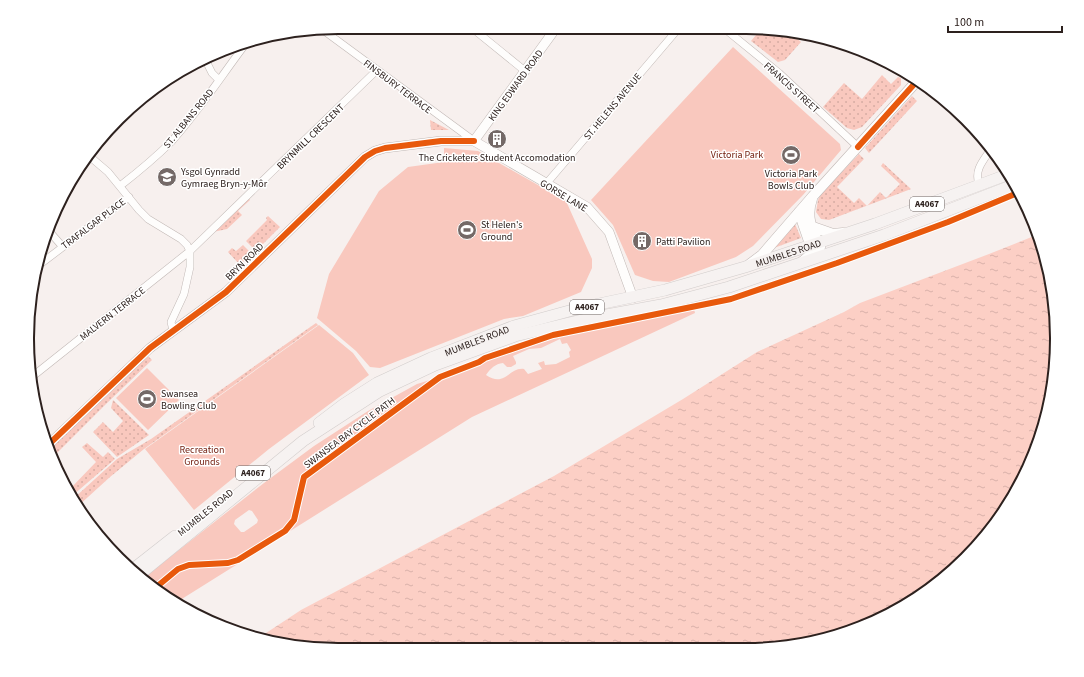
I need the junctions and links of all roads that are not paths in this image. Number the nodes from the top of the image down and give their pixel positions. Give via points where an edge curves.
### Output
1 (329, 34) edge
2 (479, 34) edge
3 (552, 34) edge
4 (674, 34) edge
5 (731, 34) edge
6 (242, 50) edge
7 (207, 64) edge
8 (377, 70) junction
9 (525, 71) junction
10 (219, 80) junction
11 (914, 84) edge
12 (474, 141) junction
13 (858, 147) junction
14 (988, 154) edge
15 (93, 158) edge
16 (1003, 176) edge
17 (546, 184) junction
18 (979, 184) junction
19 (120, 186) junction
20 (1009, 187) edge
21 (813, 196) junction
22 (129, 197) junction
23 (799, 212) junction
24 (813, 227) junction
25 (849, 233) junction
26 (52, 235) edge
27 (62, 246) junction
28 (815, 247) junction
29 (846, 247) junction
30 (190, 251) junction
31 (44, 261) edge
32 (800, 264) junction
33 (745, 267) junction
34 (633, 298) junction
35 (173, 331) junction
36 (433, 361) junction
37 (37, 373) edge
38 (379, 387) junction
39 (52, 441) edge
40 (137, 566) edge
41 (143, 572) edge

1 - 8 street, FINSBURY TERRACE
2 - 9 street
3 - 9 street, KING EDWARD ROAD
4 - 17 street, ST. HELENS AVENUE
5 - 13 street, FRANCIS STREET via 779,73
6 - 10 street, ST. ALBANS ROAD
7 - 10 street
8 - 12 street, FINSBURY TERRACE
8 - 30 street, BRYNMILL CRESCENT
9 - 12 street, KING EDWARD ROAD
10 - 19 street, ST. ALBANS ROAD via 171,141 148,164
11 - 13 main road
12 - 17 street, GORSE LANE
12 - 35 street, BRYN ROAD via 441,141 385,148 365,157 226,292
13 - 21 main road
14 - 18 street via 977,171
15 - 19 street
16 - 18 main road, A4067
17 - 34 street, GORSE LANE via 587,207 609,232
18 - 25 main road, MUMBLES ROAD / A4067
19 - 22 street
20 - 29 main road, A4067
21 - 23 main road
21 - 24 main road via 808,211
22 - 27 street, TRAFALGAR PLACE
22 - 30 street via 148,219 181,239
23 - 28 main road
23 - 33 main road via 762,255
24 - 25 main road via 833,234
24 - 28 main road
25 - 28 main road, MUMBLES ROAD / A4067
26 - 27 street
27 - 31 street, TRAFALGAR PLACE
28 - 29 main road
28 - 32 main road
28 - 33 main road, MUMBLES ROAD / A4067
29 - 32 main road, MUMBLES ROAD / A4067
30 - 35 street via 190,267 184,294 171,322
30 - 37 street, MALVERN TERRACE
32 - 36 main road, MUMBLES ROAD / A4067 via 661,305 514,336
33 - 34 main road, MUMBLES ROAD / A4067
34 - 36 main road, MUMBLES ROAD / A4067 via 580,308 514,326
35 - 39 street, BRYN ROAD via 150,348
36 - 38 main road, MUMBLES ROAD
38 - 40 main road, MUMBLES ROAD / A4067 via 344,404 300,436
38 - 41 main road, MUMBLES ROAD / A4067 via 303,441

